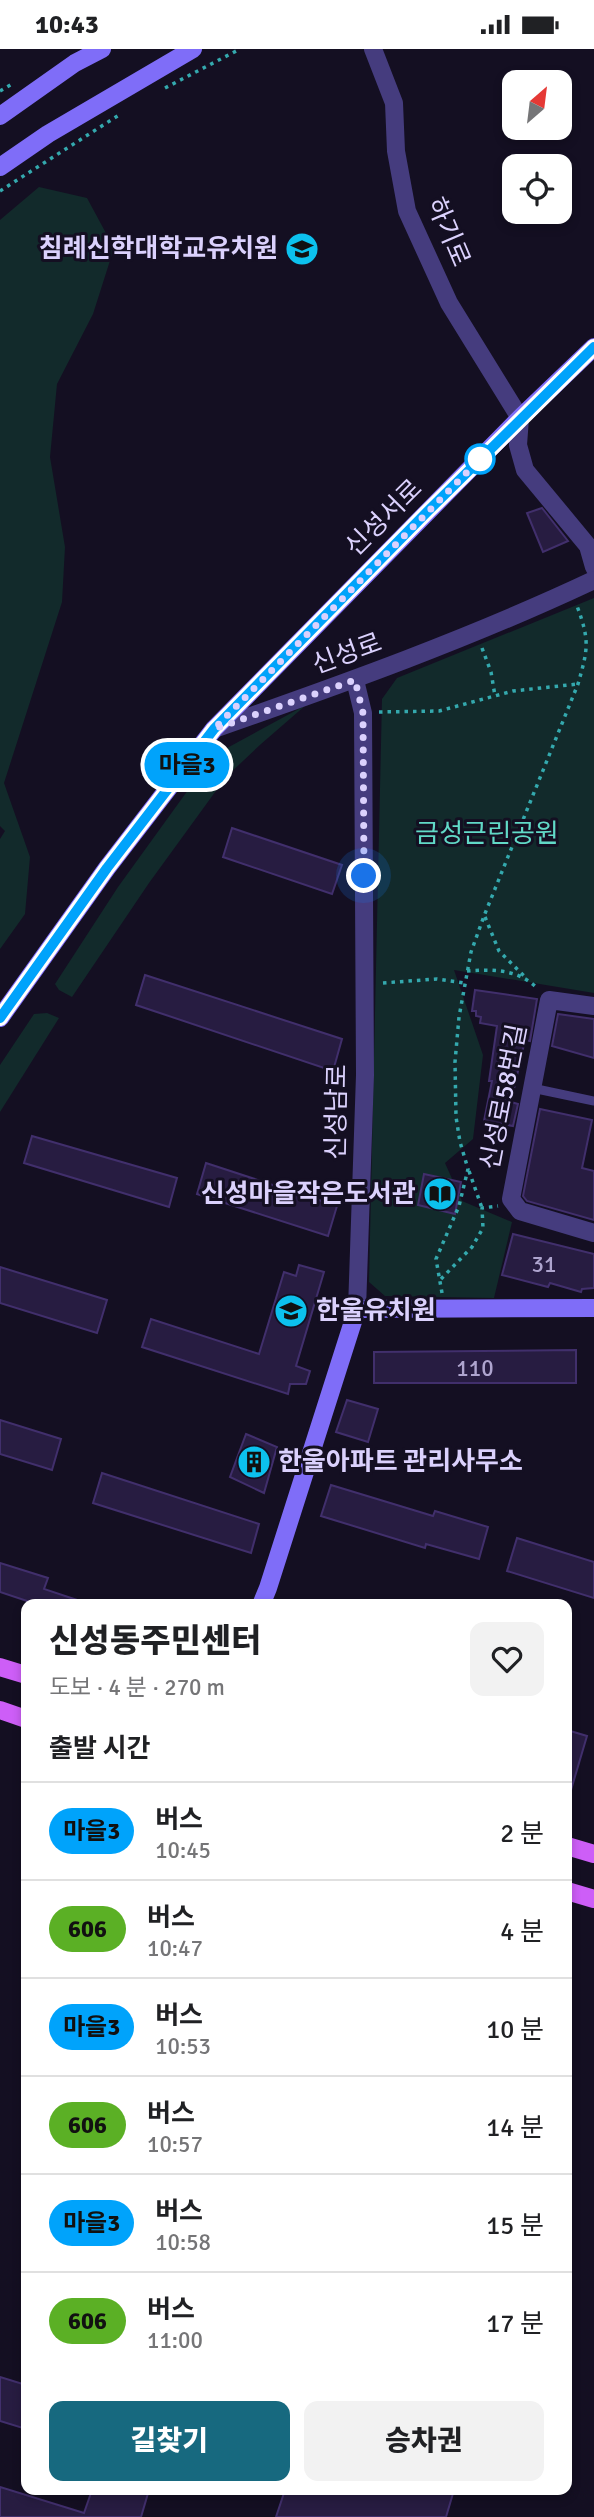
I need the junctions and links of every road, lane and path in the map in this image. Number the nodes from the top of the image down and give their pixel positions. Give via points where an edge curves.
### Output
1 (102, 49) edge
2 (193, 49) edge
3 (240, 49) edge
4 (373, 49) edge
5 (161, 90) dead end
6 (128, 109) dead end
7 (0, 116) edge
8 (0, 167) edge
9 (0, 191) edge
10 (594, 347) edge
11 (520, 418) junction
12 (591, 543) edge
13 (594, 567) edge
14 (594, 580) edge
15 (571, 591) junction
16 (476, 632) junction
17 (355, 680) junction
18 (578, 684) junction
19 (495, 696) junction
20 (363, 713) junction
21 (214, 729) junction
22 (484, 916) junction
23 (467, 971) junction
24 (531, 982) junction
25 (464, 983) junction
26 (364, 985) junction
27 (549, 1000) junction
28 (594, 1006) edge
29 (0, 1018) edge
30 (532, 1088) junction
31 (594, 1101) edge
32 (468, 1168) junction
33 (515, 1204) junction
34 (482, 1208) junction
35 (594, 1233) edge
36 (441, 1279) junction
37 (594, 1308) edge
38 (357, 1309) junction
39 (444, 1309) junction
40 (263, 1599) edge
41 (0, 1667) edge
42 (21, 1673) edge
43 (0, 1710) edge
44 (21, 1717) edge
45 (572, 1847) edge
46 (594, 1854) edge
47 (572, 1892) edge
48 (594, 1899) edge

1 - 7 street
2 - 8 street
3 - 5 path
4 - 11 street, 하기로 via 394,103 396,151 407,211 449,303
6 - 9 path
10 - 11 street, 신성서로
11 - 12 street via 517,445 525,470
11 - 21 street, 신성서로
12 - 13 street
14 - 15 street, 신성로
15 - 16 street, 신성로
15 - 18 path via 585,628 587,649
16 - 17 street, 신성로
16 - 19 path
17 - 20 street, 신성남로
17 - 21 street, 신성로
18 - 19 path
18 - 22 path
19 - 20 path via 439,711
20 - 26 street, 신성남로
21 - 29 street
22 - 23 path
22 - 24 path via 499,951
23 - 24 path via 502,971
23 - 25 path
24 - 27 path
25 - 26 path via 418,979
25 - 32 path via 455,1062 456,1117
26 - 38 street, 신성남로
27 - 28 street, 신성로58번길
27 - 30 street, 신성로58번길
30 - 31 lane
30 - 33 street, 신성로58번길 via 512,1199
32 - 34 path
32 - 36 path via 451,1228 436,1259
33 - 34 path
33 - 35 street, 신성로58번길 via 520,1211
34 - 36 path via 483,1228 472,1247
36 - 39 path
37 - 39 street
38 - 39 street
38 - 40 street
41 - 42 main road
43 - 44 main road
45 - 46 main road
47 - 48 main road

